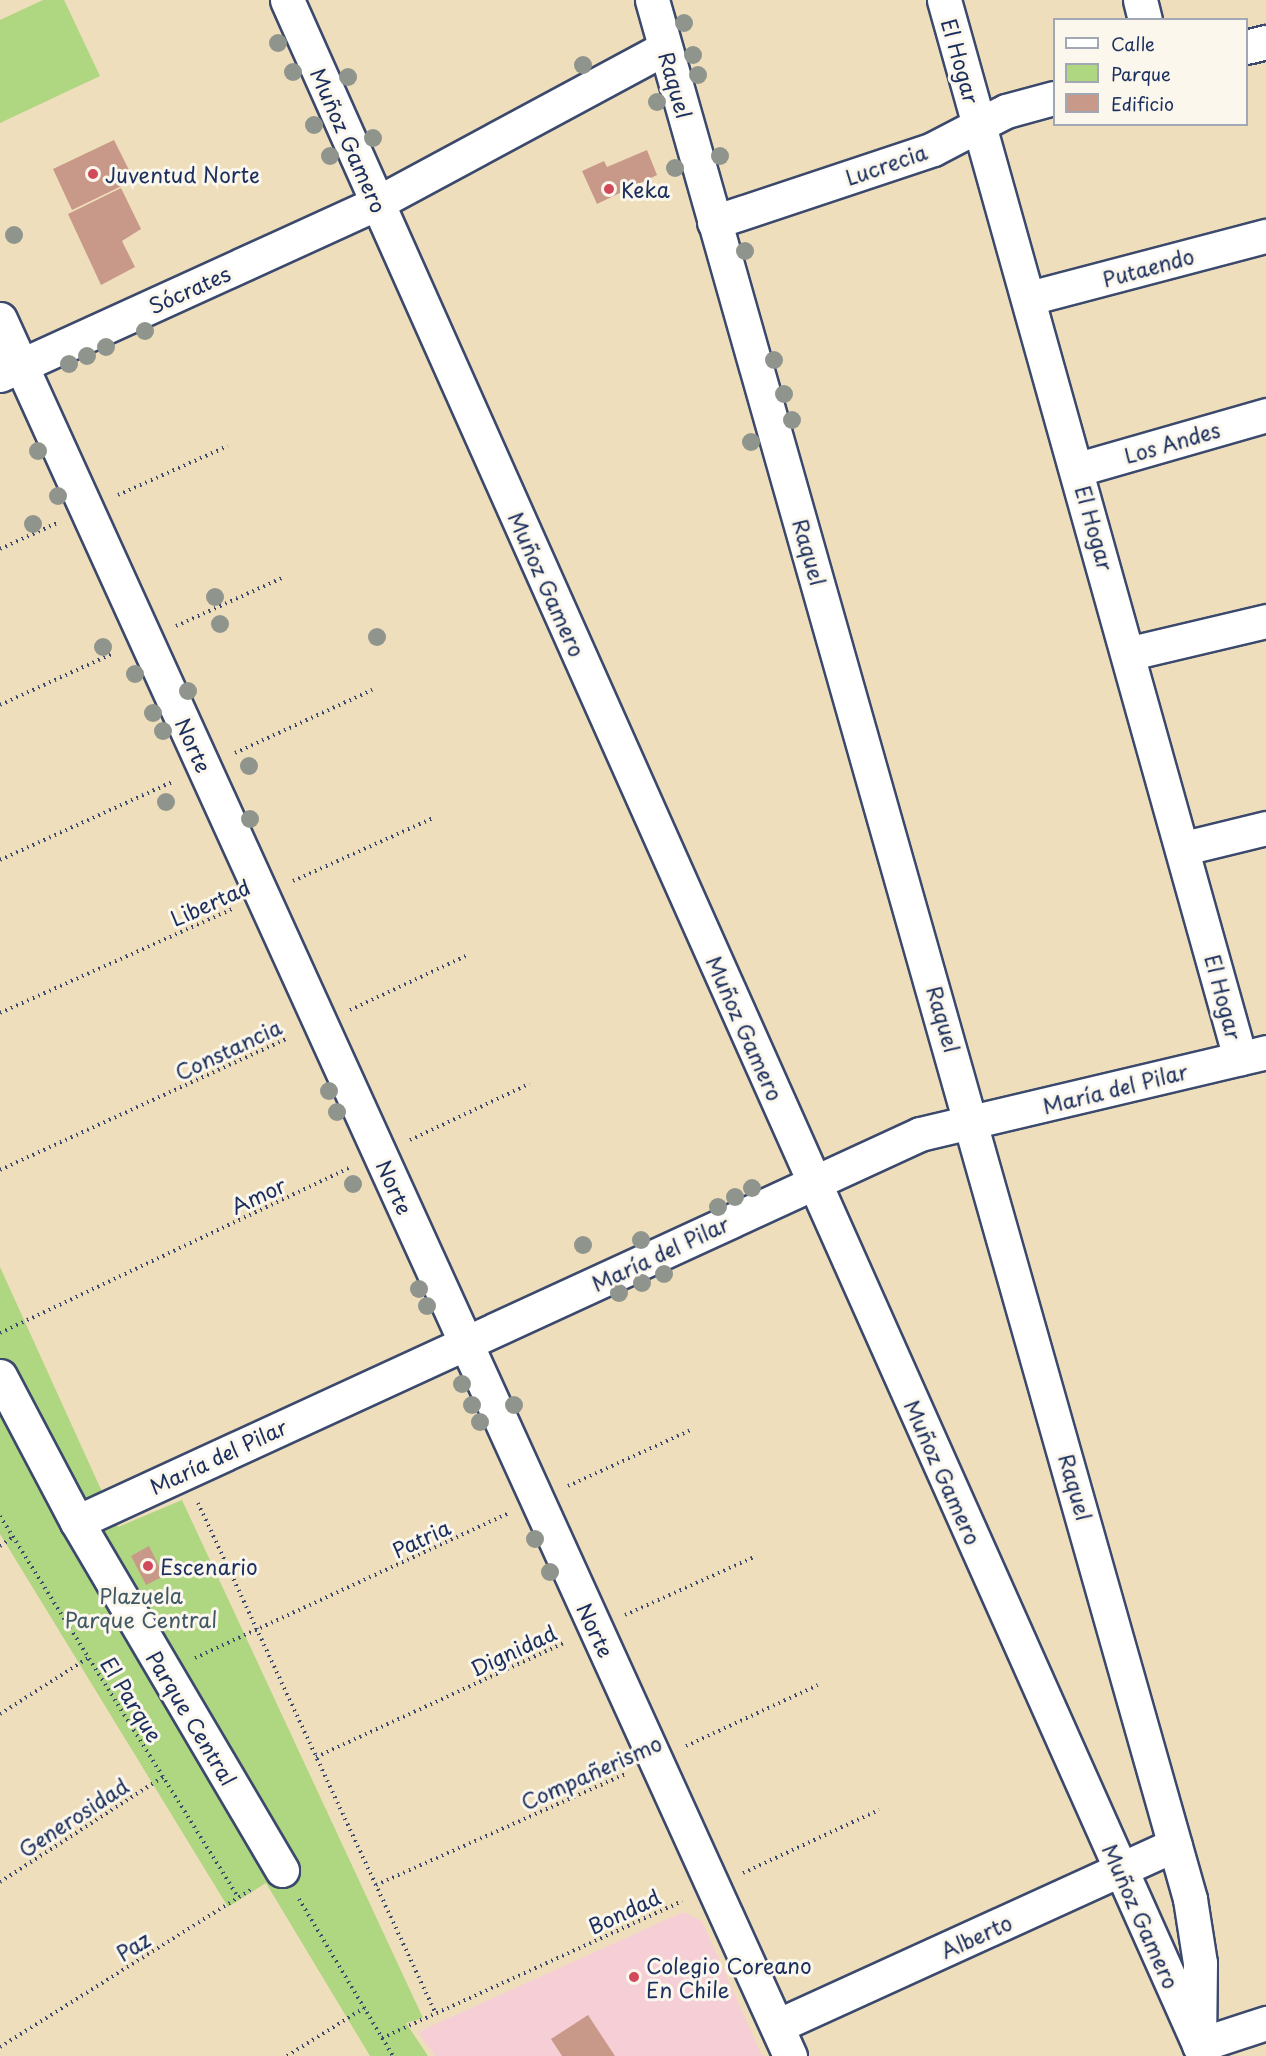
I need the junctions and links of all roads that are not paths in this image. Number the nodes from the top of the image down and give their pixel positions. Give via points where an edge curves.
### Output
1 (287, 0) edge
2 (652, 0) edge
3 (944, 0) edge
4 (1140, 0) edge
5 (1144, 18) edge
6 (1266, 42) edge
7 (1248, 46) edge
8 (665, 48) junction
9 (1053, 98) edge
10 (979, 124) junction
11 (377, 202) junction
12 (714, 222) junction
13 (1266, 236) edge
14 (1029, 298) junction
15 (0, 319) edge
16 (11, 370) edge
17 (1266, 415) edge
18 (1078, 469) junction
19 (1266, 621) edge
20 (1131, 653) junction
21 (1266, 828) edge
22 (1184, 848) junction
23 (1253, 1055) edge
24 (974, 1122) junction
25 (814, 1183) junction
26 (465, 1341) junction
27 (0, 1376) edge
28 (77, 1522) junction
29 (1175, 1845) junction
30 (282, 1870) road end
31 (1121, 1870) junction
32 (1266, 2023) edge
33 (777, 2026) junction
34 (1201, 2050) edge
35 (790, 2056) edge

1 - 11 street, Muñoz Gamero
2 - 8 street, Raquel
3 - 10 street, El Hogar
4 - 5 street
6 - 7 street
8 - 11 street
8 - 12 street, Raquel
9 - 10 street, Lucrecia
10 - 12 street, Lucrecia via 933,149
10 - 14 street, El Hogar
11 - 16 street, Sócrates
11 - 25 street, Muñoz Gamero
12 - 24 street, Raquel
13 - 14 street, Putaendo
14 - 18 street, El Hogar
15 - 16 street, Norte
16 - 26 street, Norte via 262,895
17 - 18 street, Los Andes
18 - 20 street, El Hogar
19 - 20 street
20 - 22 street, El Hogar
21 - 22 street
22 - 23 street, El Hogar
23 - 24 street, María del Pilar
24 - 25 street, María del Pilar via 920,1134
24 - 29 street, Raquel
25 - 26 street, María del Pilar
25 - 31 street, Muñoz Gamero
26 - 28 street, María del Pilar
26 - 33 street, Norte
27 - 28 street, Parque Central
28 - 30 street, Parque Central
29 - 31 street, Alberto
29 - 34 street, Raquel via 1200,1963
31 - 33 street, Alberto
31 - 34 street, Muñoz Gamero
32 - 34 street
33 - 35 street, Norte

